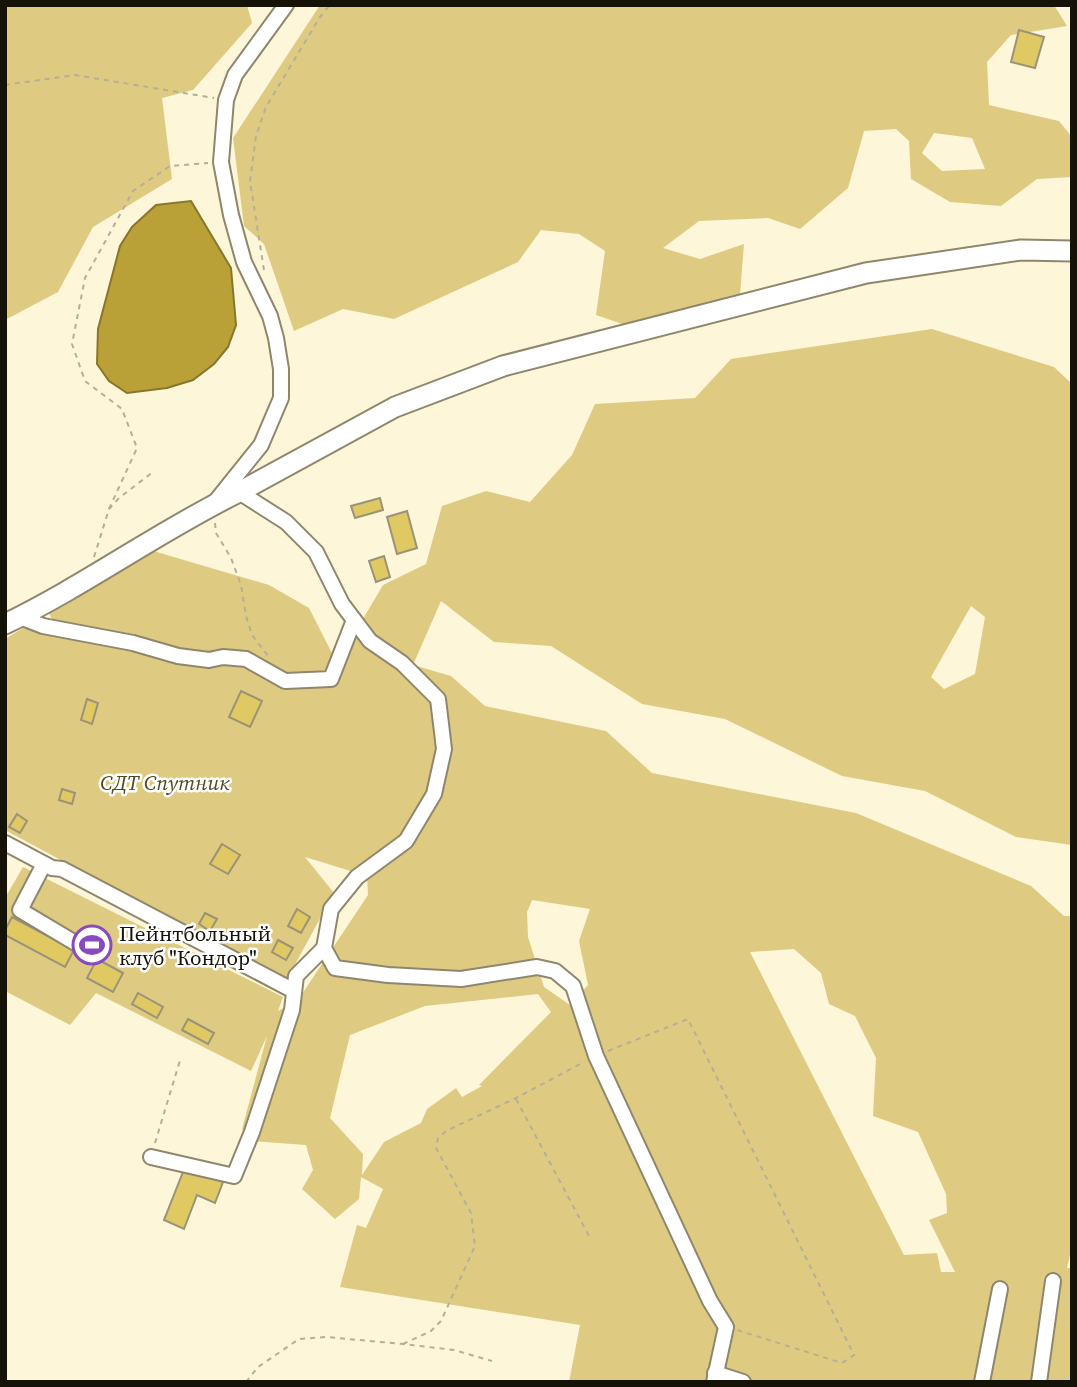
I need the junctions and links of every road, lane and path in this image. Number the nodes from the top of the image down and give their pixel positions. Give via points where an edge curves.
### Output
1 (286, 5) edge
2 (330, 5) edge
3 (5, 85) edge
4 (226, 100) junction
5 (222, 162) junction
6 (1072, 251) edge
7 (265, 277) dead end
8 (153, 472) dead end
9 (239, 492) junction
10 (213, 505) junction
11 (109, 509) junction
12 (88, 578) junction
13 (13, 620) edge
14 (354, 620) junction
15 (271, 660) dead end
16 (5, 843) edge
17 (44, 863) junction
18 (77, 944) dead end
19 (324, 948) junction
20 (295, 991) junction
21 (596, 1056) junction
22 (181, 1057) dead end
23 (516, 1098) junction
24 (151, 1157) joint
25 (589, 1236) dead end
26 (1053, 1281) dead end
27 (1000, 1289) dead end
28 (726, 1327) junction
29 (403, 1344) junction
30 (492, 1361) dead end
31 (714, 1378) edge
32 (246, 1382) edge
33 (743, 1382) edge
34 (982, 1382) edge
35 (1039, 1382) edge

1 - 4 street via 235,75
2 - 7 path via 266,107 256,136 250,181
3 - 4 path via 75,75
4 - 5 street
5 - 10 street via 244,262 276,338 281,398 261,445
5 - 11 path via 170,166 134,191 85,278 72,344 85,381 122,409 137,447
6 - 9 main road via 1021,250 866,273 503,366 395,407
8 - 11 path
9 - 10 main road
9 - 14 street via 286,522 316,552
10 - 12 main road
10 - 15 path via 216,533 241,585 253,635
11 - 12 path
12 - 13 main road
13 - 14 street via 178,656 246,659 285,681 331,679
14 - 19 street via 370,641 402,663 438,699 444,748 427,806 406,841 357,877 331,909
16 - 17 street
17 - 18 street via 20,910
17 - 20 street
19 - 20 street via 296,976
19 - 21 street via 335,968 388,975 461,979 537,967 555,971 573,986
20 - 24 street via 234,1176
21 - 23 path
21 - 28 street
21 - 28 path via 688,1019 854,1355 842,1363
22 - 24 path
23 - 25 path
23 - 29 path via 438,1138 436,1148 471,1213 475,1246 441,1321
26 - 35 street
27 - 34 street
28 - 31 street
29 - 30 path via 454,1350
29 - 32 path via 299,1339 258,1367
31 - 33 street

